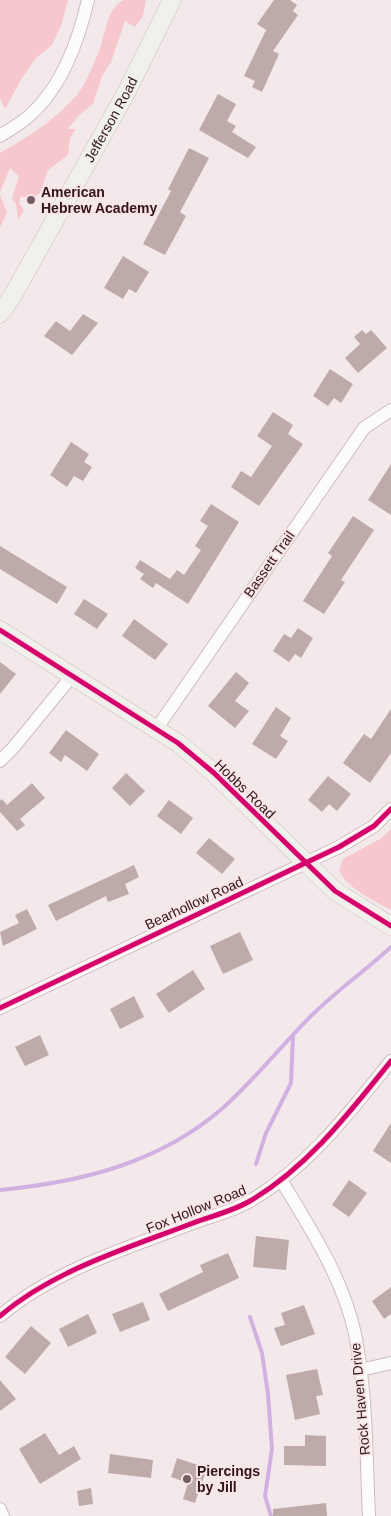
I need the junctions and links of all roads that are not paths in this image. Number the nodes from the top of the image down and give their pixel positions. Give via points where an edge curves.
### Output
1 (88, 0) edge
2 (172, 0) edge
3 (0, 136) edge
4 (0, 314) edge
5 (391, 410) edge
6 (0, 630) edge
7 (72, 676) junction
8 (157, 728) junction
9 (0, 760) edge
10 (391, 808) edge
11 (304, 864) junction
12 (391, 926) edge
13 (0, 1008) edge
14 (391, 1061) edge
15 (281, 1180) junction
16 (0, 1316) edge
17 (391, 1363) edge
18 (360, 1370) junction
19 (0, 1509) edge
20 (3, 1516) edge
21 (370, 1516) edge

1 - 3 street via 71,57 53,87 30,116
2 - 4 street, Jefferson Road via 126,92
5 - 8 street, Bassett Trail via 364,428
6 - 7 street, Hobbs Road
7 - 8 street, Hobbs Road
7 - 9 street
8 - 11 street, Hobbs Road via 214,773
10 - 11 street, Bearhollow Road via 374,826
11 - 12 street, Hobbs Road via 351,903
11 - 13 street, Bearhollow Road
14 - 15 street, Fox Hollow Road via 314,1152
15 - 16 street, Fox Hollow Road via 248,1202 98,1260 56,1280 21,1298
15 - 18 street, Rock Haven Drive via 339,1286 354,1333
17 - 18 street
18 - 21 street, Rock Haven Drive
19 - 20 street

